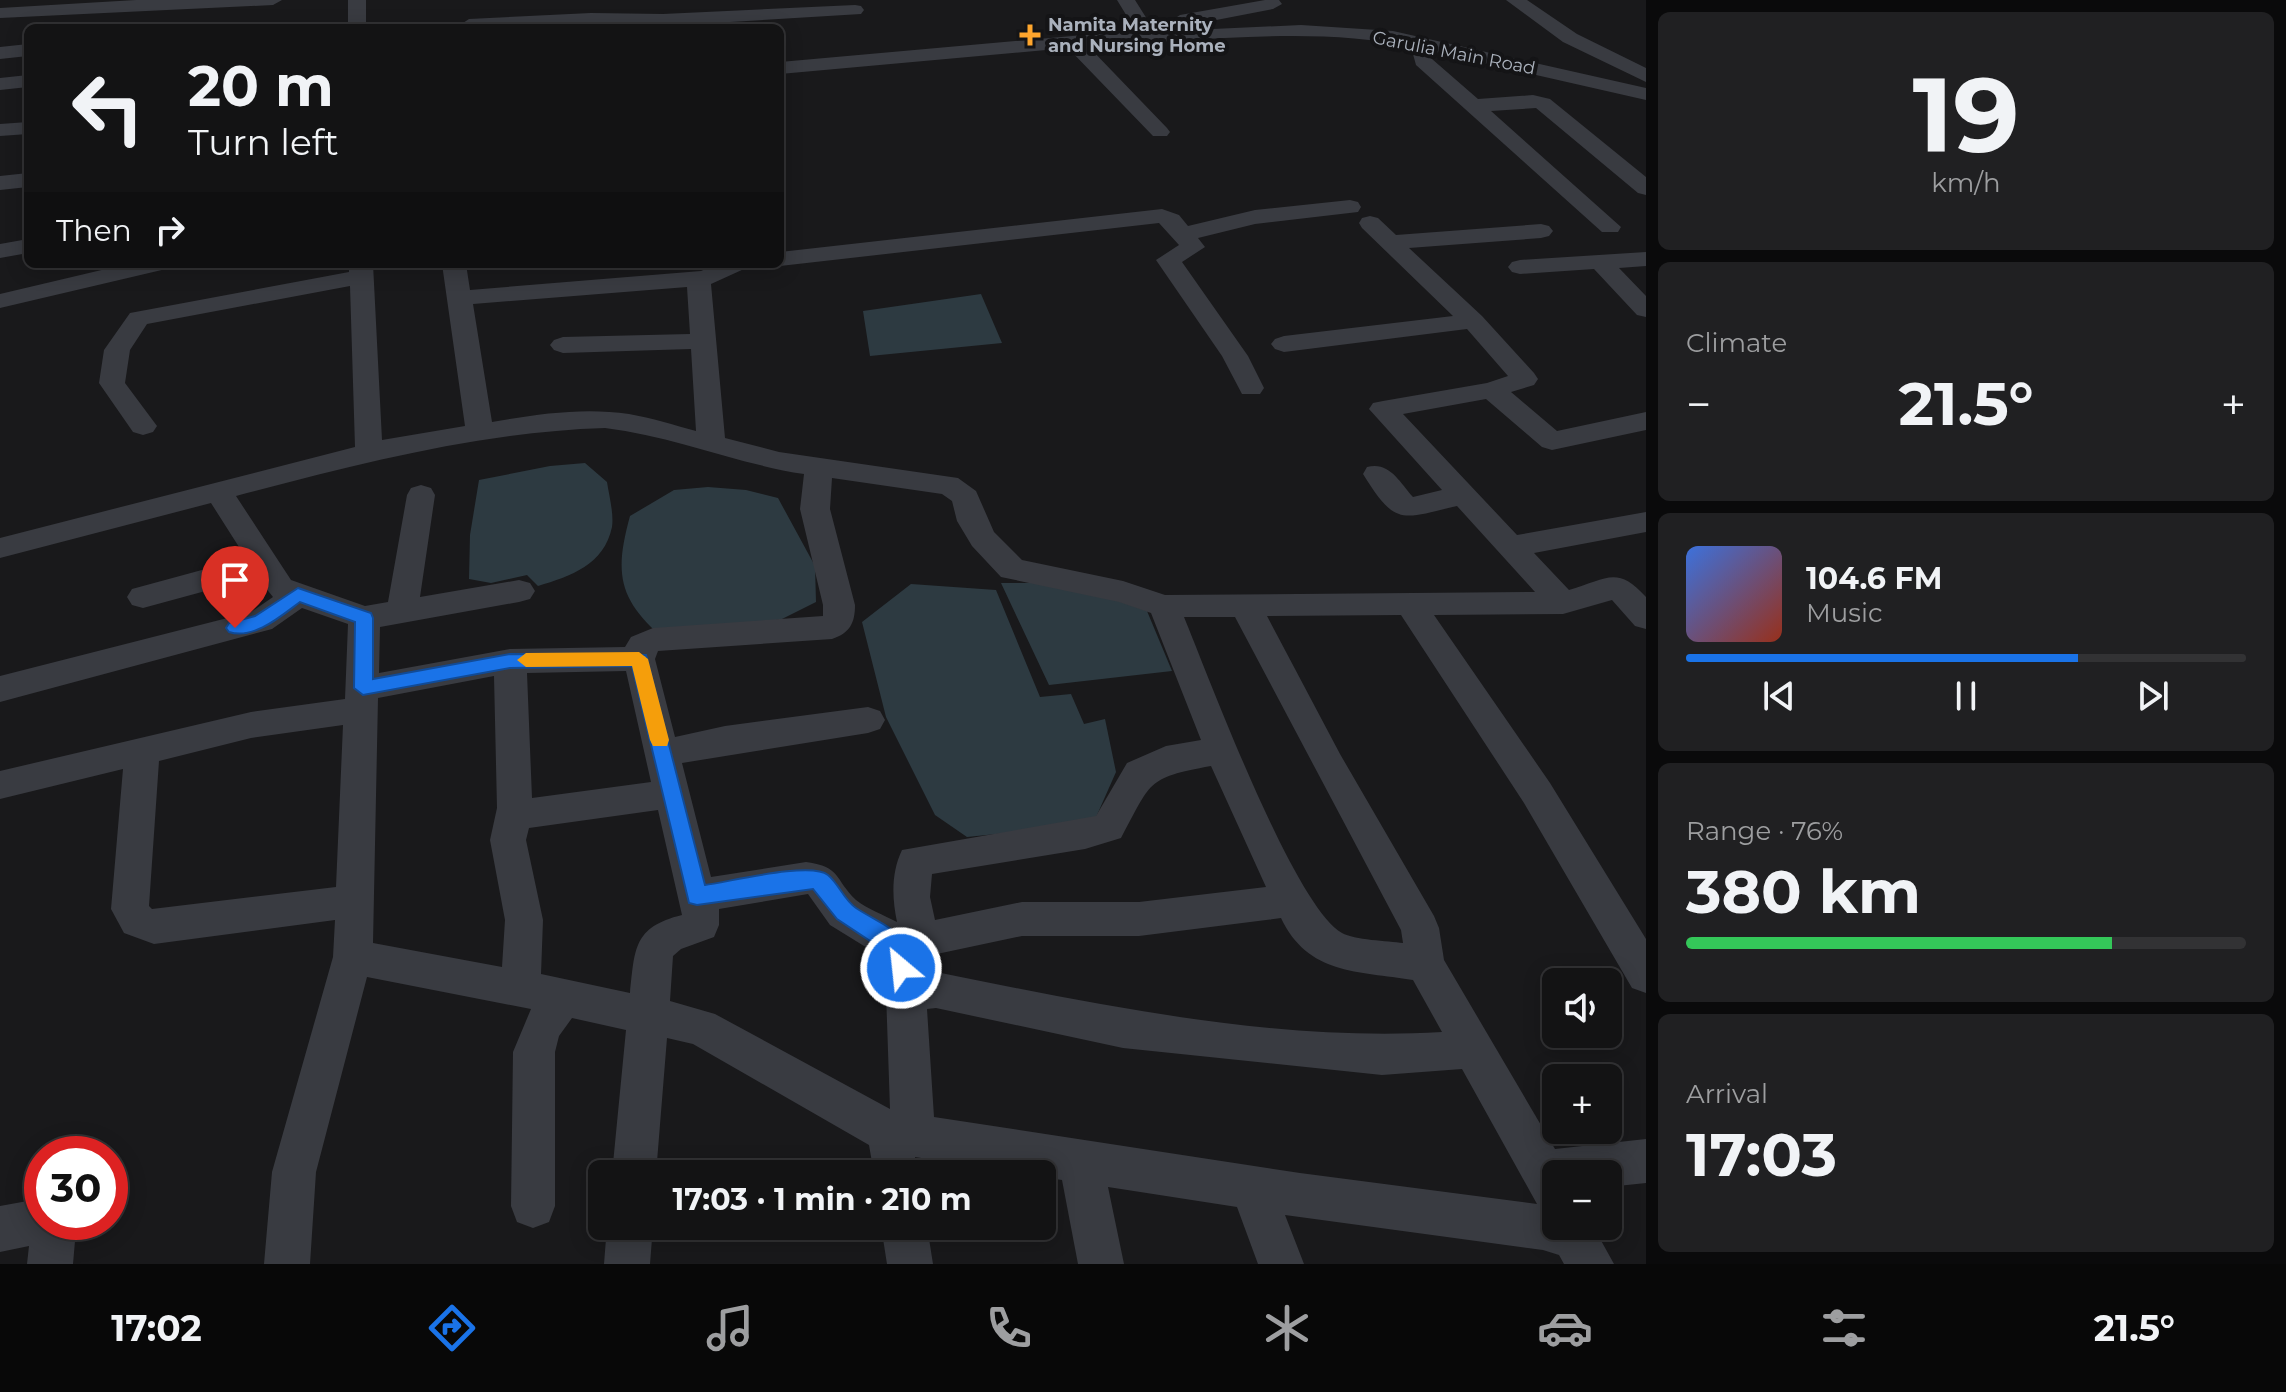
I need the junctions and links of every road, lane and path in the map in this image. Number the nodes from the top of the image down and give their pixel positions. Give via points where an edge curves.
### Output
1 (273, 0) edge
2 (357, 0) edge
3 (466, 0) edge
4 (1126, 0) edge
5 (1515, 0) edge
6 (1271, 2) edge
7 (147, 4) edge
8 (8, 8) edge
9 (857, 17) edge
10 (137, 24) edge
11 (357, 24) edge
12 (469, 24) edge
13 (500, 24) edge
14 (1143, 27) junction
15 (1301, 31) junction
16 (0, 38) edge
17 (1065, 43) junction
18 (1420, 43) junction
19 (24, 50) edge
20 (0, 53) edge
21 (865, 62) junction
22 (784, 68) edge
23 (1646, 76) edge
24 (24, 81) edge
25 (0, 84) edge
26 (1646, 94) edge
27 (1473, 106) junction
28 (24, 128) edge
29 (0, 130) edge
30 (1160, 132) dead end
31 (24, 180) edge
32 (0, 183) edge
33 (1646, 188) edge
34 (1350, 207) dead end
35 (1370, 223) dead end
36 (1610, 227) dead end
37 (1541, 231) dead end
38 (1184, 234) junction
39 (1390, 242) junction
40 (24, 247) edge
41 (0, 251) edge
42 (784, 259) edge
43 (1646, 259) edge
44 (1598, 260) junction
45 (1520, 267) dead end
46 (127, 268) edge
47 (455, 268) edge
48 (728, 268) edge
49 (361, 270) edge
50 (104, 271) edge
51 (704, 278) junction
52 (459, 298) junction
53 (0, 301) edge
54 (1646, 310) edge
55 (1473, 321) junction
56 (703, 341) junction
57 (1284, 344) dead end
58 (563, 345) dead end
59 (1251, 388) dead end
60 (1492, 390) junction
61 (1646, 421) edge
62 (143, 426) dead end
63 (480, 433) junction
64 (711, 442) junction
65 (369, 452) junction
66 (819, 467) junction
67 (1377, 474) dead end
68 (218, 491) junction
69 (421, 495) dead end
70 (1464, 495) junction
71 (1646, 522) edge
72 (1513, 546) junction
73 (0, 548) edge
74 (264, 564) junction
75 (519, 591) dead end
76 (298, 595) junction
77 (143, 597) dead end
78 (1408, 602) junction
79 (1563, 603) junction
80 (1245, 605) junction
81 (1164, 606) junction
82 (383, 615) junction
83 (1646, 618) edge
84 (639, 659) junction
85 (510, 661) junction
86 (0, 689) edge
87 (363, 699) junction
88 (868, 720) dead end
89 (1222, 750) junction
90 (142, 751) junction
91 (663, 753) junction
92 (0, 785) edge
93 (674, 793) junction
94 (514, 815) junction
95 (697, 896) junction
96 (1291, 900) junction
97 (356, 901) junction
98 (908, 943) junction
99 (353, 957) junction
100 (1425, 964) junction
101 (1646, 975) edge
102 (520, 988) junction
103 (906, 992) junction
104 (563, 997) junction
105 (646, 1015) junction
106 (1474, 1049) junction
107 (899, 1147) edge
108 (635, 1160) edge
109 (1080, 1161) junction
110 (1646, 1161) edge
111 (1622, 1166) edge
112 (1542, 1169) edge
113 (1252, 1188) junction
114 (533, 1206) dead end
115 (0, 1229) edge
116 (629, 1240) edge
117 (906, 1240) edge
118 (1578, 1243) edge
119 (50, 1264) edge
120 (287, 1264) edge
121 (627, 1264) edge
122 (910, 1264) edge
123 (1101, 1264) edge
124 (1281, 1264) edge

1 - 7 street
2 - 11 street
3 - 12 street
4 - 14 street
5 - 23 street via 1570,38
6 - 14 street
6 - 15 street
7 - 8 street
7 - 10 street
8 - 16 street
9 - 13 street via 591,18
9 - 21 street
14 - 17 street
15 - 17 street, Garulia Main Road
15 - 18 street, Garulia Main Road
17 - 21 street, Garulia Main Road
17 - 30 street
18 - 26 street, Garulia Main Road
18 - 27 street via 1423,61
19 - 20 street
21 - 22 street, Garulia Main Road
24 - 25 street
27 - 33 street via 1543,103
27 - 36 street
28 - 29 street
31 - 32 street
34 - 38 street via 1255,217
35 - 39 street
37 - 39 street
38 - 42 street via 1171,220 1153,216
38 - 59 street via 1193,247 1168,260
39 - 55 street
40 - 41 street
43 - 44 street
44 - 45 street
44 - 54 street
46 - 50 street
47 - 52 street
48 - 51 street
49 - 62 street via 139,318 117,350 112,383
49 - 65 street
50 - 53 street
51 - 52 street
51 - 56 street via 699,281
52 - 63 street
55 - 57 street
55 - 60 street via 1525,379
56 - 58 street
56 - 64 street
60 - 61 street via 1552,441
60 - 70 street via 1383,409
63 - 64 street via 541,422 605,420
63 - 65 street
64 - 66 street
65 - 68 street
66 - 81 street via 948,485 966,498 983,539 1012,569
66 - 84 street via 815,509 839,605 839,619 832,627 653,640 642,645
67 - 70 street via 1406,508
68 - 73 street
68 - 74 street
69 - 82 street
70 - 72 street
71 - 72 street
72 - 79 street
74 - 76 street via 280,588
74 - 77 street
75 - 82 street
76 - 82 street
76 - 86 street via 261,621
78 - 79 street
78 - 80 street
78 - 101 street via 1537,793
79 - 83 street via 1619,587
80 - 81 street
80 - 100 street via 1420,928
81 - 89 street
82 - 87 street
84 - 85 street
84 - 91 street
85 - 87 street
85 - 94 street
87 - 90 street
87 - 97 street
88 - 91 street
89 - 96 street
89 - 98 street via 1166,760 1139,773 1108,827 915,861
90 - 92 street
90 - 97 street via 130,909 138,921 154,927
91 - 93 street
93 - 94 street
93 - 95 street
94 - 102 street via 508,840 524,920
95 - 98 street via 819,880 844,913
95 - 105 street via 700,925 674,932 654,950
96 - 98 street via 1139,919 1022,919
96 - 100 street via 1301,919 1333,950
97 - 99 street
98 - 103 street
99 - 102 street
99 - 120 street via 294,1172
100 - 106 street
102 - 104 street
103 - 106 street via 936,990 1123,1029 1303,1049 1382,1055
103 - 107 street
104 - 105 street
104 - 114 street via 541,1028 534,1052
105 - 107 street via 701,1027
105 - 108 street
106 - 112 street
107 - 109 street
109 - 113 street
109 - 123 street
110 - 111 street
113 - 118 street via 1543,1227
113 - 124 street
115 - 119 street via 33,1223 45,1227 52,1241
116 - 121 street
117 - 122 street

